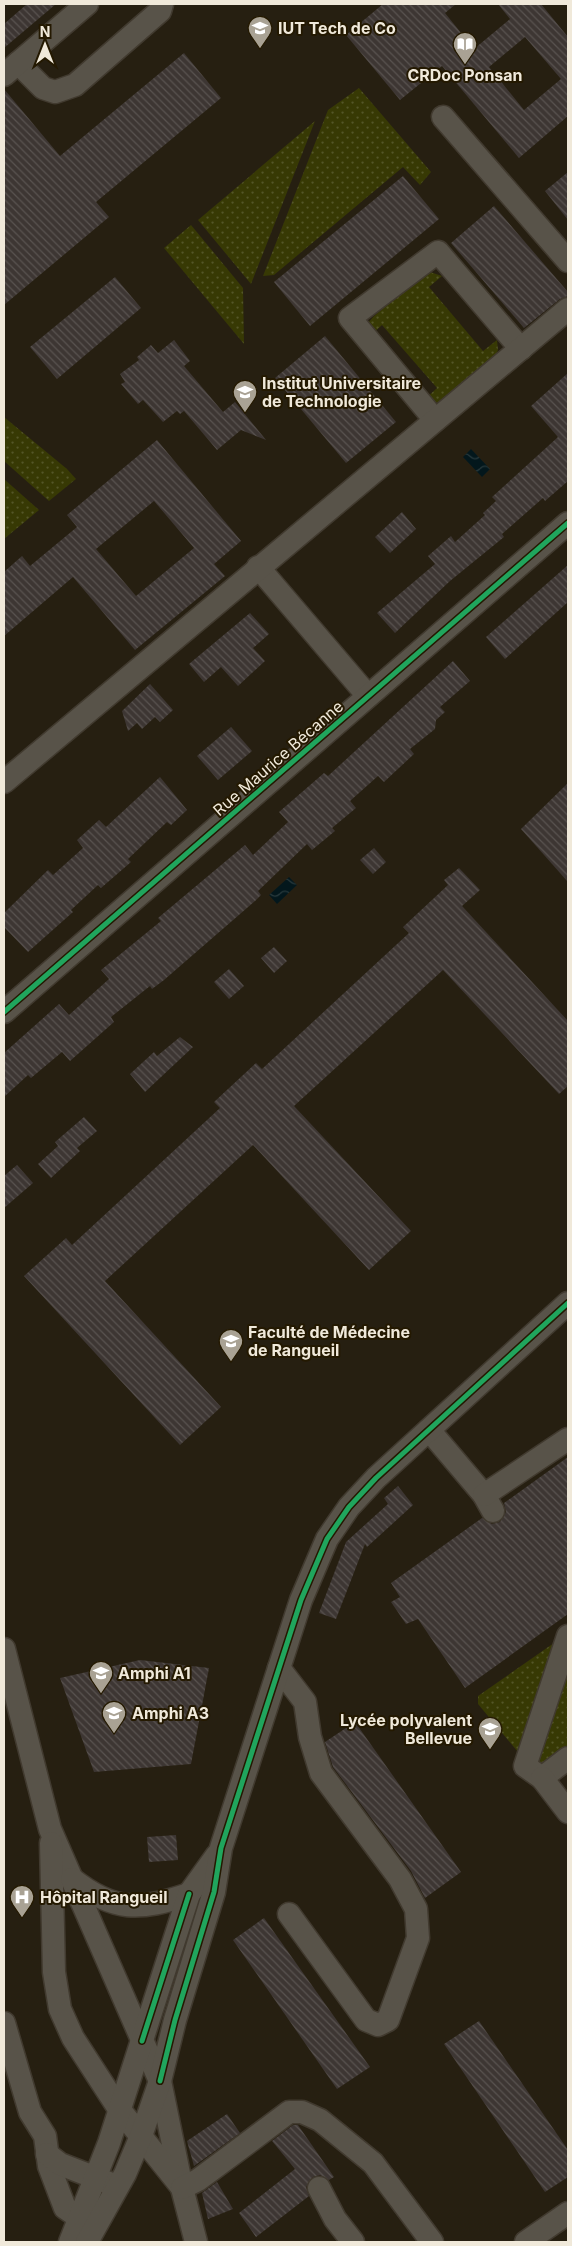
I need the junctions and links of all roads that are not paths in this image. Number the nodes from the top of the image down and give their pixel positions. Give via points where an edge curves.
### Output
1 (87, 4) edge
2 (162, 4) edge
3 (11, 69) edge
4 (443, 117) dead end
5 (568, 261) edge
6 (568, 309) edge
7 (521, 348) junction
8 (435, 420) junction
9 (568, 522) edge
10 (258, 568) junction
11 (368, 696) junction
12 (4, 782) edge
13 (4, 1012) edge
14 (568, 1303) edge
15 (429, 1430) junction
16 (568, 1439) edge
17 (568, 1636) edge
18 (4, 1648) edge
19 (279, 1668) junction
20 (568, 1758) edge
21 (542, 1778) junction
22 (568, 1812) edge
23 (50, 1829) junction
24 (221, 1848) junction
25 (72, 1879) junction
26 (189, 1894) junction
27 (289, 1914) dead end
28 (4, 2023) edge
29 (142, 2041) junction
30 (160, 2081) junction
31 (119, 2109) junction
32 (141, 2136) junction
33 (47, 2154) junction
34 (96, 2177) junction
35 (117, 2187) junction
36 (182, 2188) junction
37 (319, 2188) dead end
38 (568, 2213) edge
39 (88, 2229) edge
40 (70, 2242) edge
41 (196, 2242) edge
42 (353, 2242) edge
43 (432, 2242) edge
44 (526, 2242) edge

1 - 3 street
2 - 3 street via 160,12 75,85 55,92
4 - 5 street
6 - 7 street
7 - 8 street
7 - 8 street via 438,252 350,318
8 - 10 street
9 - 11 street, Rue Maurice Bécanne
10 - 11 street
10 - 12 street
11 - 13 street, Rue Maurice Bécanne
14 - 15 street
15 - 16 street via 489,1503
15 - 19 street via 376,1478 326,1538
17 - 21 street via 525,1766
18 - 23 street
19 - 24 street
19 - 27 street via 305,1702 310,1737 321,1773 400,1879 416,1909 418,1938 388,2020 378,2025 366,2020
20 - 21 street
21 - 22 street
23 - 25 street
23 - 31 street via 54,1972 60,2009 73,2038
24 - 26 street
24 - 30 street via 214,1892
25 - 26 street via 89,1892 134,1907 160,1904
25 - 29 street
26 - 29 street
28 - 33 street via 30,2112 45,2136
29 - 30 street
29 - 31 street
30 - 32 street
30 - 36 street
31 - 32 street
31 - 34 street
32 - 35 street
32 - 36 street
33 - 34 street via 60,2164
33 - 39 street via 66,2208
34 - 35 street
34 - 39 street
35 - 39 street
36 - 41 street
36 - 43 street via 198,2180 290,2112 302,2112 320,2120 373,2163
37 - 42 street via 335,2219
38 - 44 street
39 - 40 street

